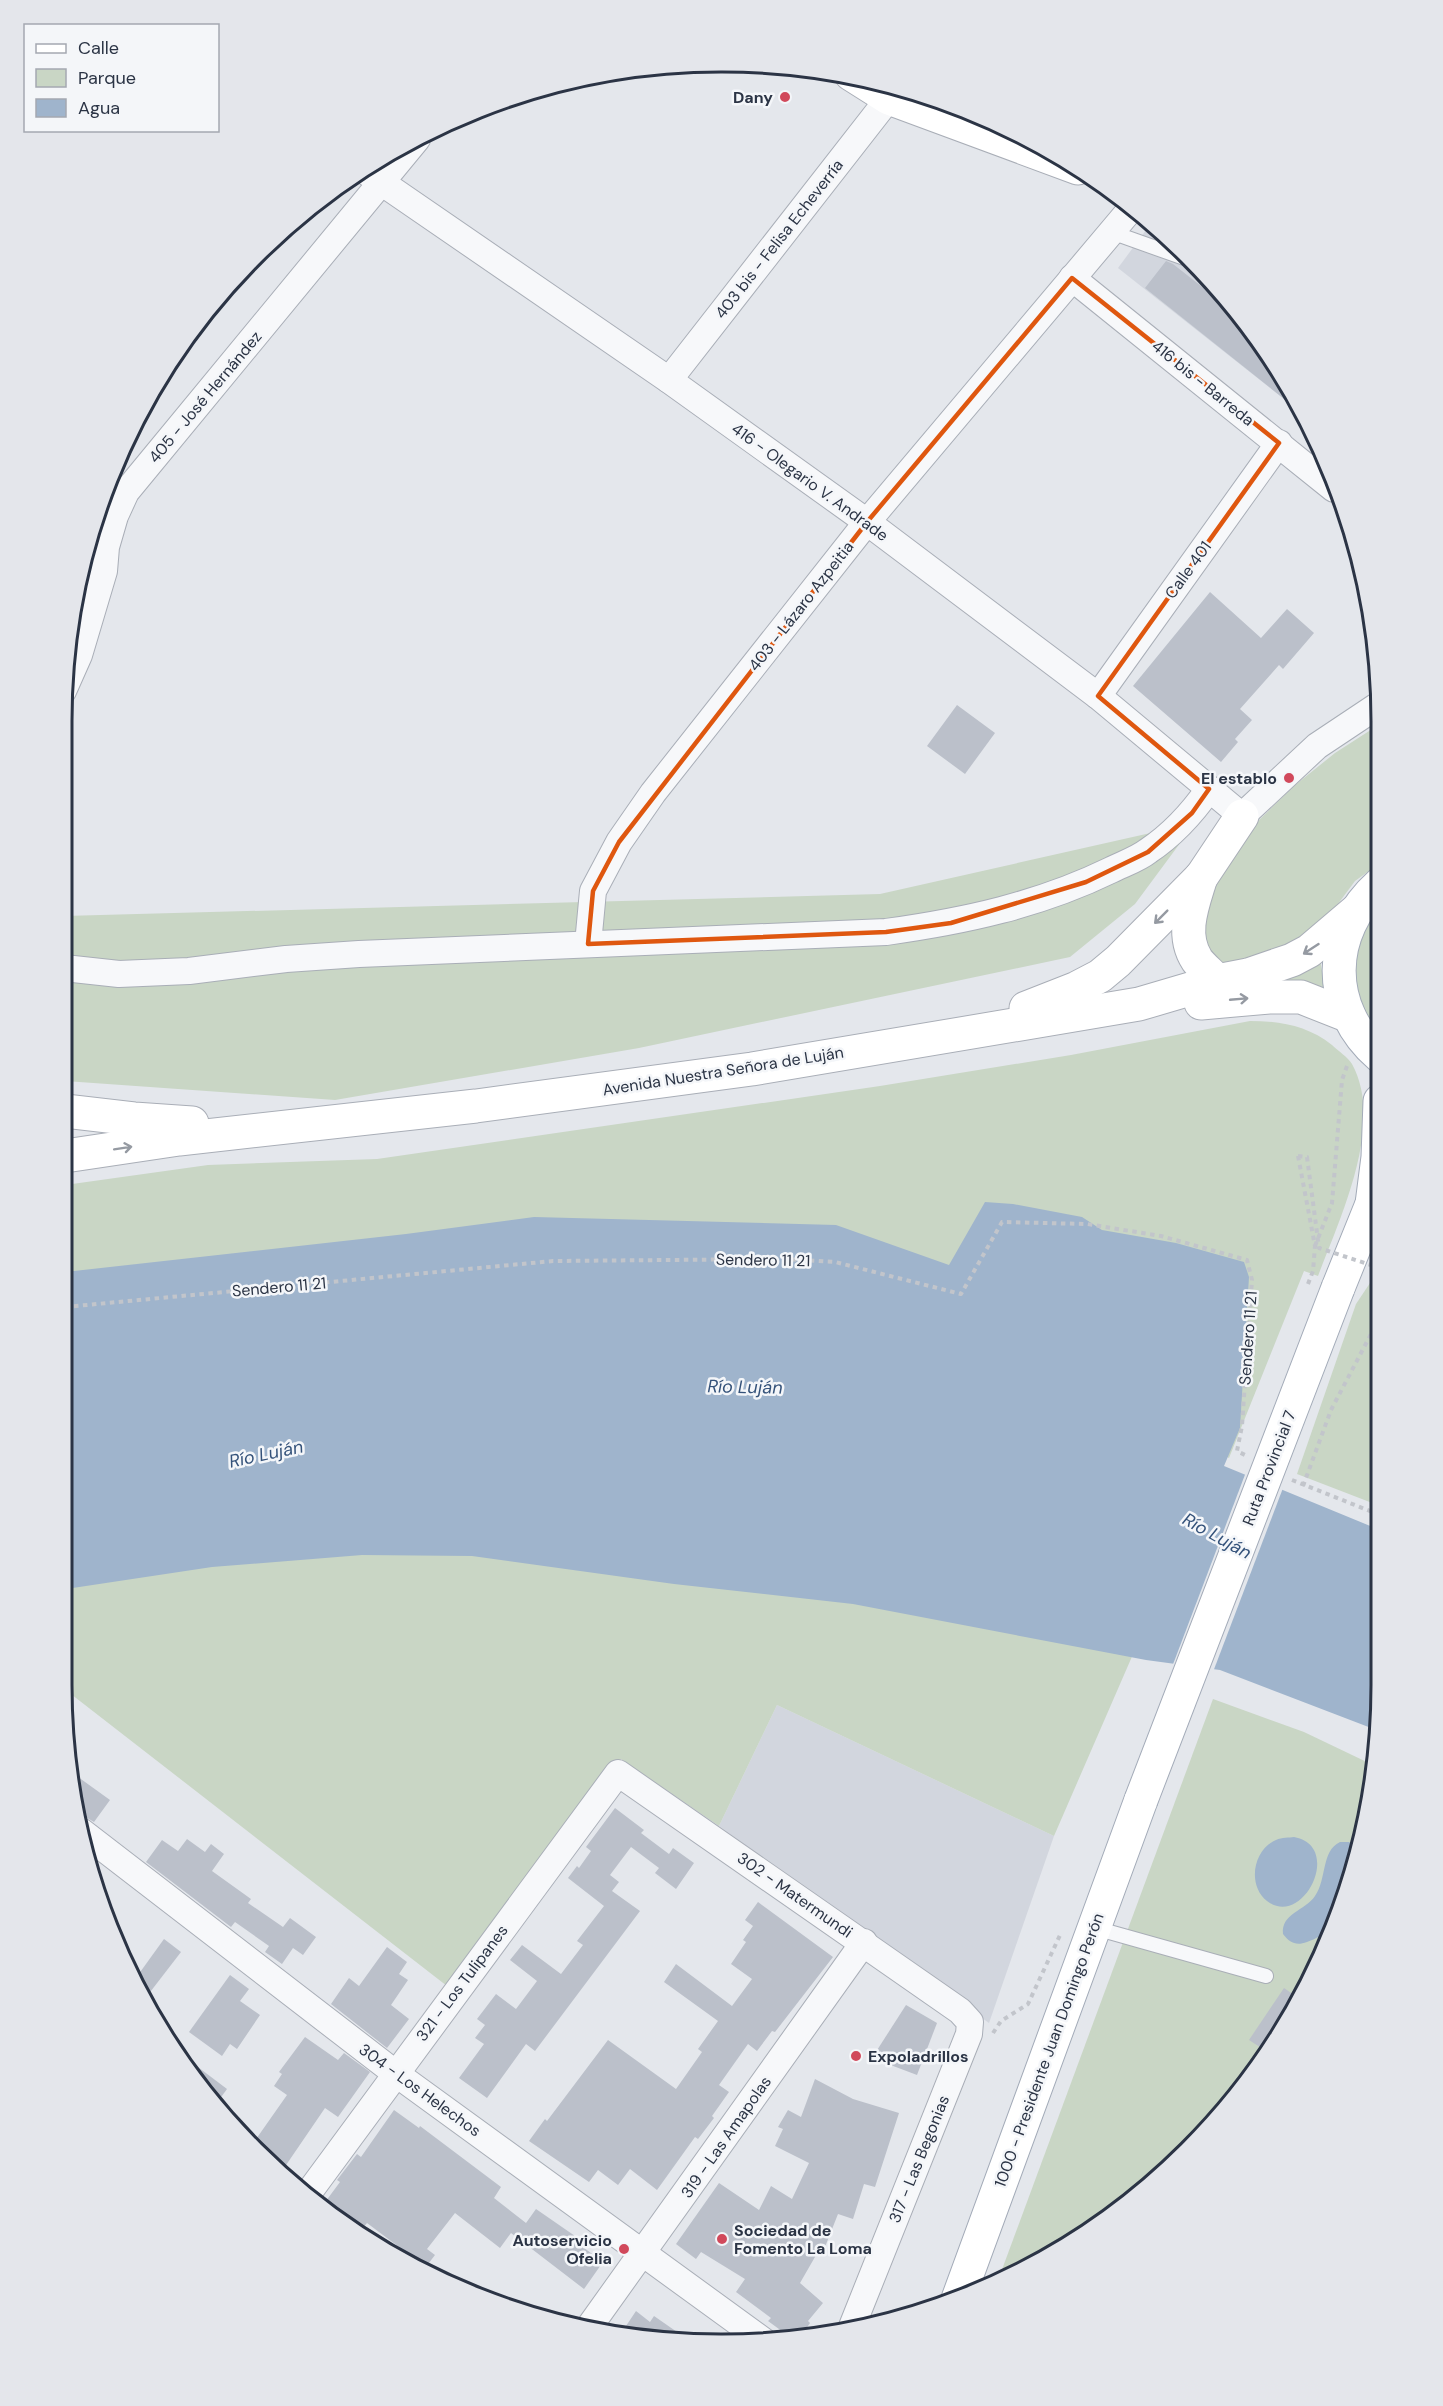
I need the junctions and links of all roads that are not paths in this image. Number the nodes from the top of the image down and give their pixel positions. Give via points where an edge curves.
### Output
1 (877, 91) edge
2 (889, 98) junction
3 (1024, 147) edge
4 (372, 176) edge
5 (1127, 214) edge
6 (1111, 232) junction
7 (1173, 254) edge
8 (1072, 278) junction
9 (669, 380) junction
10 (1279, 443) junction
11 (1325, 482) edge
12 (867, 522) junction
13 (75, 665) edge
14 (1098, 696) junction
15 (1371, 710) edge
16 (1209, 789) junction
17 (1242, 816) junction
18 (1202, 876) junction
19 (1371, 892) edge
20 (1356, 911) junction
21 (588, 944) junction
22 (72, 969) edge
23 (1217, 981) junction
24 (1139, 1004) junction
25 (930, 1038) junction
26 (1364, 1038) edge
27 (1371, 1061) edge
28 (72, 1112) edge
29 (305, 1124) junction
30 (72, 1155) edge
31 (1371, 1213) edge
32 (618, 1773) joint
33 (1141, 1800) joint
34 (91, 1838) edge
35 (1078, 1928) junction
36 (864, 1942) junction
37 (1266, 1976) dead end
38 (970, 2022) joint
39 (395, 2073) junction
40 (312, 2188) edge
41 (643, 2253) junction
42 (962, 2288) edge
43 (854, 2320) edge
44 (593, 2322) edge
45 (753, 2333) edge

1 - 2 main road
2 - 3 main road
2 - 9 street, 403 bis - Felisa Echeverría
4 - 9 street, 416 - Olegario V. Andrade
4 - 13 street, 405 - José Hernández via 126,492 109,536 104,571
5 - 6 street, 403 - Lázaro Azpeitia
6 - 7 lane
6 - 8 street, 403 - Lázaro Azpeitia
8 - 10 street, 416 bis - Barreda
8 - 12 street, 403 - Lázaro Azpeitia
9 - 12 street, 416 - Olegario V. Andrade
10 - 11 street, 416 bis - Barreda
10 - 14 street, Calle 401
12 - 14 street, 416 - Olegario V. Andrade
12 - 21 street, 403 - Lázaro Azpeitia via 653,793 619,842 593,891
14 - 16 street, 416 - Olegario V. Andrade
15 - 17 street via 1317,746
16 - 17 street, 416 - Olegario V. Andrade
16 - 21 street via 1192,813 1148,852 1086,882 951,923 886,932
17 - 18 main road
18 - 23 main road via 1190,912 1187,938 1197,960
18 -> 25 main road via 1100,976 1032,1006
19 - 20 main road
20 -> 23 main road, Avenida Nuestra Señora de Luján via 1309,951 1292,960
20 - 26 main road via 1347,927 1339,981
21 - 22 street via 286,959 189,971 119,974
23 - 24 main road, Avenida Nuestra Señora de Luján
24 - 25 main road, Avenida Nuestra Señora de Luján
24 -> 26 main road, Avenida Nuestra Señora de Luján via 1301,997
25 - 29 main road, Avenida Nuestra Señora de Luján via 752,1069 476,1106
26 - 27 main road
28 - 29 main road, Avenida Nuestra Señora de Luján via 186,1123
30 -> 29 main road, Avenida Nuestra Señora de Luján
31 - 33 main road, Ruta Provincial 7, bridge via 1325,1280
32 - 36 street, 302 - Matermundi
32 - 39 street, 321 - Los Tulipanes
33 - 35 main road, 1000 - Presidente Juan Domingo Perón
34 - 39 street, 304 - Los Helechos
35 - 37 lane
35 - 42 main road, 1000 - Presidente Juan Domingo Perón
36 - 38 street, 302 - Matermundi
36 - 41 street, 319 - Las Amapolas
38 - 43 street, 317 - Las Begonias via 969,2034
39 - 40 street, 321 - Los Tulipanes
39 - 41 street, 304 - Los Helechos
41 - 44 street, 319 - Las Amapolas
41 - 45 street, 304 - Los Helechos

